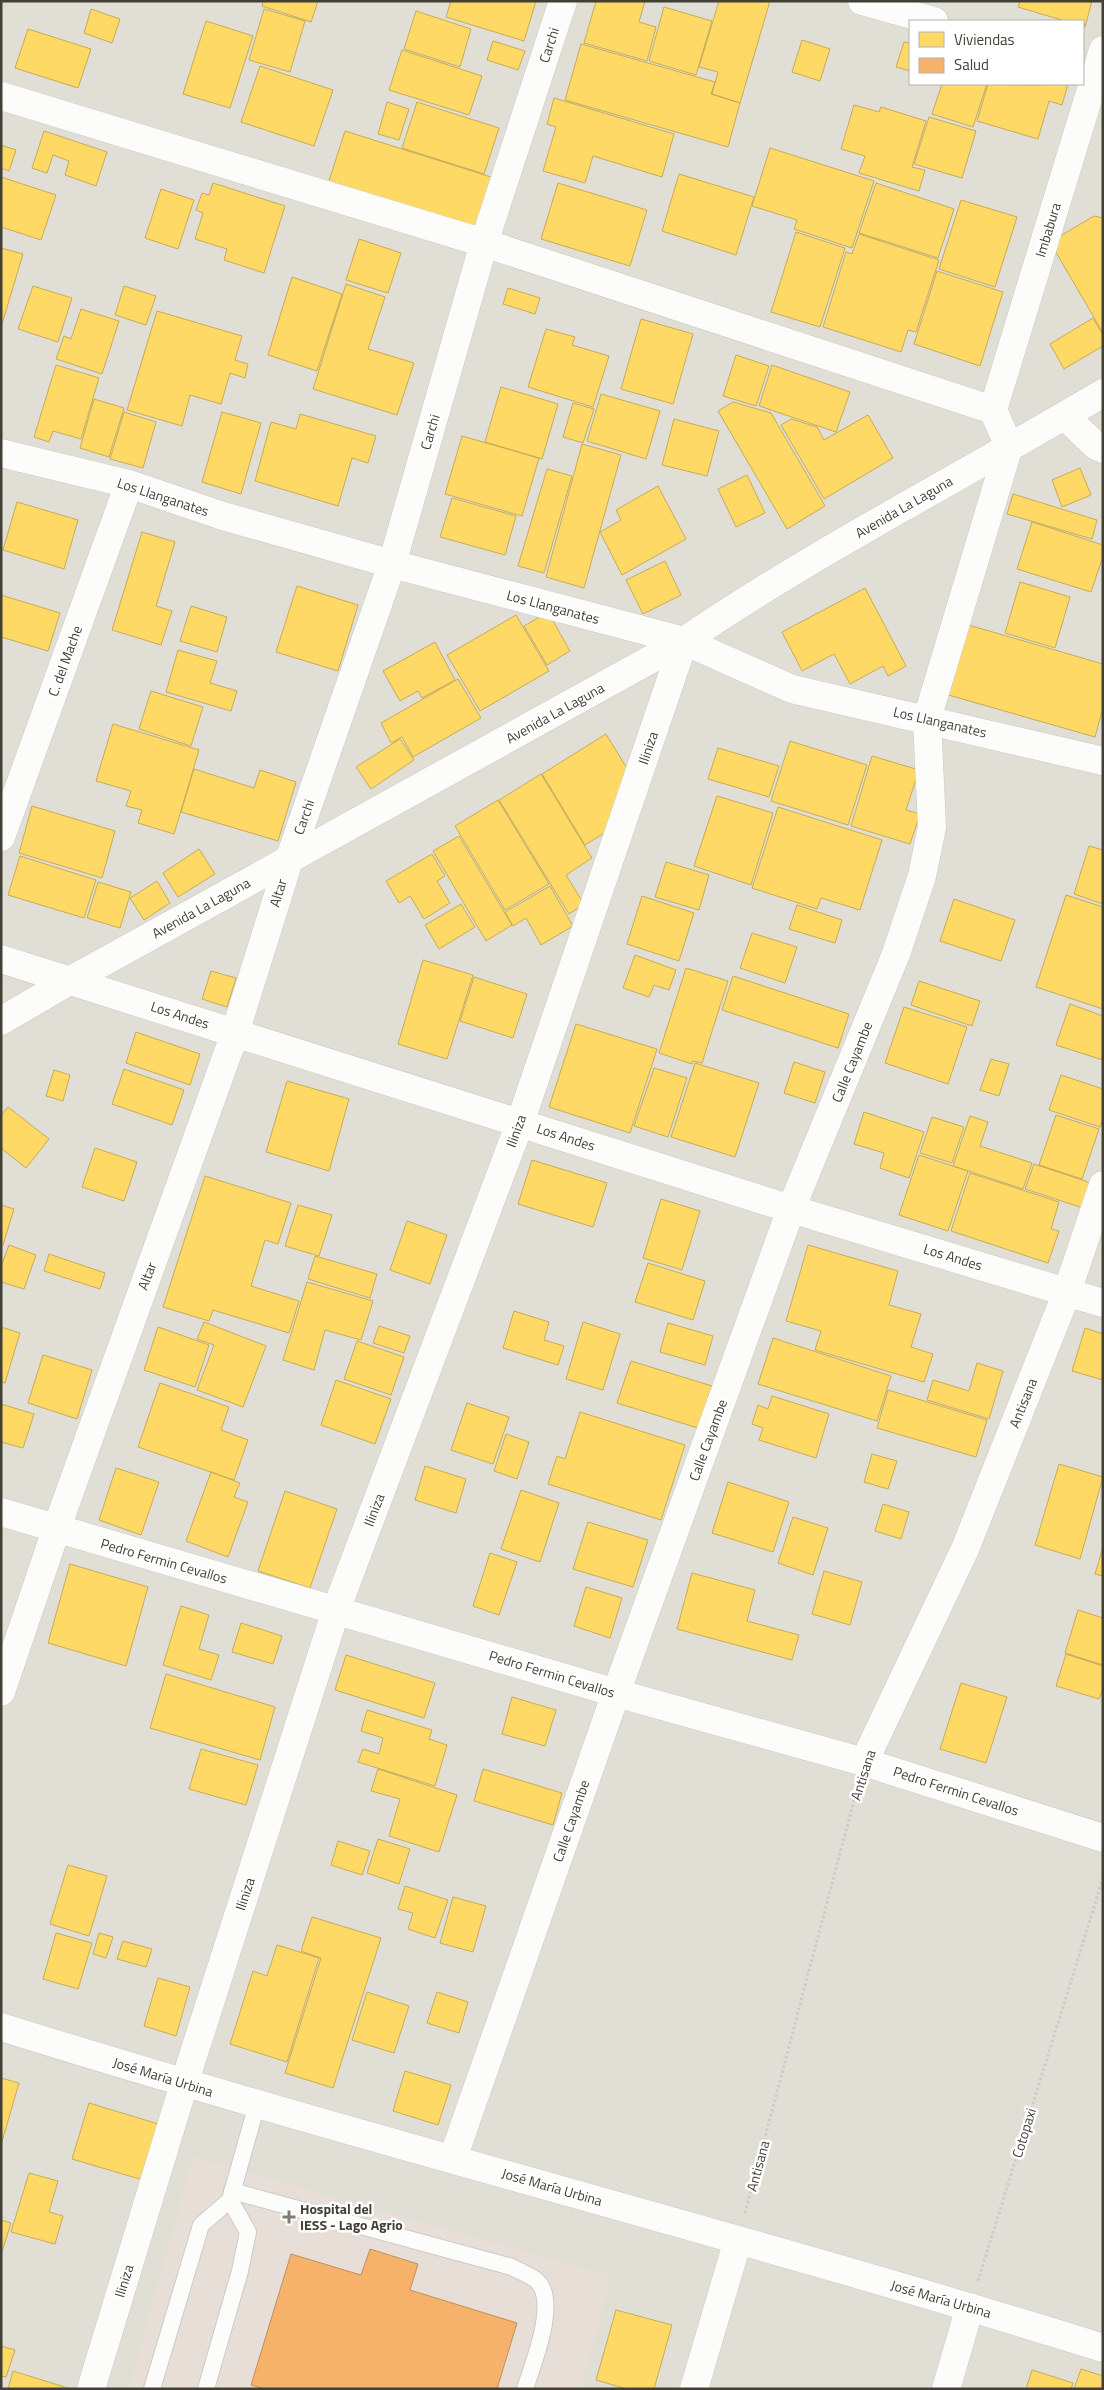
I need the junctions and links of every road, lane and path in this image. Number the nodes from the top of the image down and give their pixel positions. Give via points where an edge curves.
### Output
1 (563, 1) edge
2 (862, 1) edge
3 (930, 20) edge
4 (1096, 62) edge
5 (1, 96) edge
6 (484, 243) junction
7 (1103, 394) edge
8 (993, 410) junction
9 (1065, 416) junction
10 (1009, 446) junction
11 (1103, 449) edge
12 (1, 453) edge
13 (129, 484) junction
14 (392, 564) junction
15 (684, 641) junction
16 (927, 718) junction
17 (1103, 761) edge
18 (1, 837) edge
19 (289, 860) junction
20 (1, 959) edge
21 (71, 980) junction
22 (1, 1021) edge
23 (235, 1033) junction
24 (520, 1122) junction
25 (1103, 1185) edge
26 (791, 1209) junction
27 (1067, 1292) junction
28 (1103, 1303) edge
29 (1, 1512) edge
30 (56, 1530) junction
31 (336, 1610) junction
32 (1, 1692) edge
33 (616, 1693) junction
34 (864, 1762) junction
35 (1103, 1838) edge
36 (1103, 1878) edge
37 (1, 2027) edge
38 (184, 2084) junction
39 (257, 2104) junction
40 (453, 2158) junction
41 (231, 2195) junction
42 (738, 2240) junction
43 (970, 2307) junction
44 (1103, 2348) edge
45 (91, 2389) edge
46 (152, 2389) edge
47 (206, 2389) edge
48 (525, 2389) edge
49 (694, 2389) edge
50 (946, 2389) edge

1 - 6 street, Carchi
2 - 3 street
4 - 8 street, Imbabura
5 - 6 street
6 - 8 street
6 - 14 street, Carchi
7 - 9 street, Avenida La Laguna
8 - 10 street
9 - 10 street, Avenida La Laguna
9 - 11 street
10 - 15 street, Avenida La Laguna via 732,608
10 - 16 street, Calle Cayambe
12 - 13 street, Los Llanganates
13 - 14 street, Los Llanganates via 224,516
13 - 18 street, C. del Mache
14 - 15 street, Los Llanganates
14 - 19 street, Carchi
15 - 16 street, Los Llanganates via 792,689
15 - 19 street, Avenida La Laguna
15 - 24 street, Iliniza
16 - 17 street, Los Llanganates
16 - 26 street, Calle Cayambe via 932,827 922,876 896,954
19 - 21 street, Avenida La Laguna
19 - 23 street, Altar
20 - 21 street, Los Andes
21 - 22 street, Avenida La Laguna
21 - 23 street, Los Andes
23 - 24 street, Los Andes
23 - 30 street, Altar
24 - 26 street, Los Andes
24 - 31 street, Iliniza
25 - 27 street, Antisana
26 - 27 street, Los Andes
26 - 33 street, Calle Cayambe
27 - 28 street, Los Andes
27 - 34 street, Antisana via 965,1549
29 - 30 street, Pedro Fermin Cevallos
30 - 31 street, Pedro Fermin Cevallos
30 - 32 street, Altar
31 - 33 street, Pedro Fermin Cevallos
31 - 38 street, Iliniza
33 - 34 street, Pedro Fermin Cevallos
33 - 40 street, Calle Cayambe
34 - 35 street, Pedro Fermin Cevallos
34 - 42 path, Antisana
36 - 43 path, Cotopaxi
37 - 38 street, José María Urbina
38 - 39 street, José María Urbina
38 - 45 street, Iliniza
39 - 40 street, José María Urbina
39 - 41 lane
40 - 42 street, José María Urbina
41 - 46 lane via 201,2225
41 - 47 lane via 248,2232
41 - 48 lane via 512,2268 538,2282 546,2299 544,2326
42 - 43 street, José María Urbina
42 - 49 street
43 - 44 street, José María Urbina
43 - 50 street

